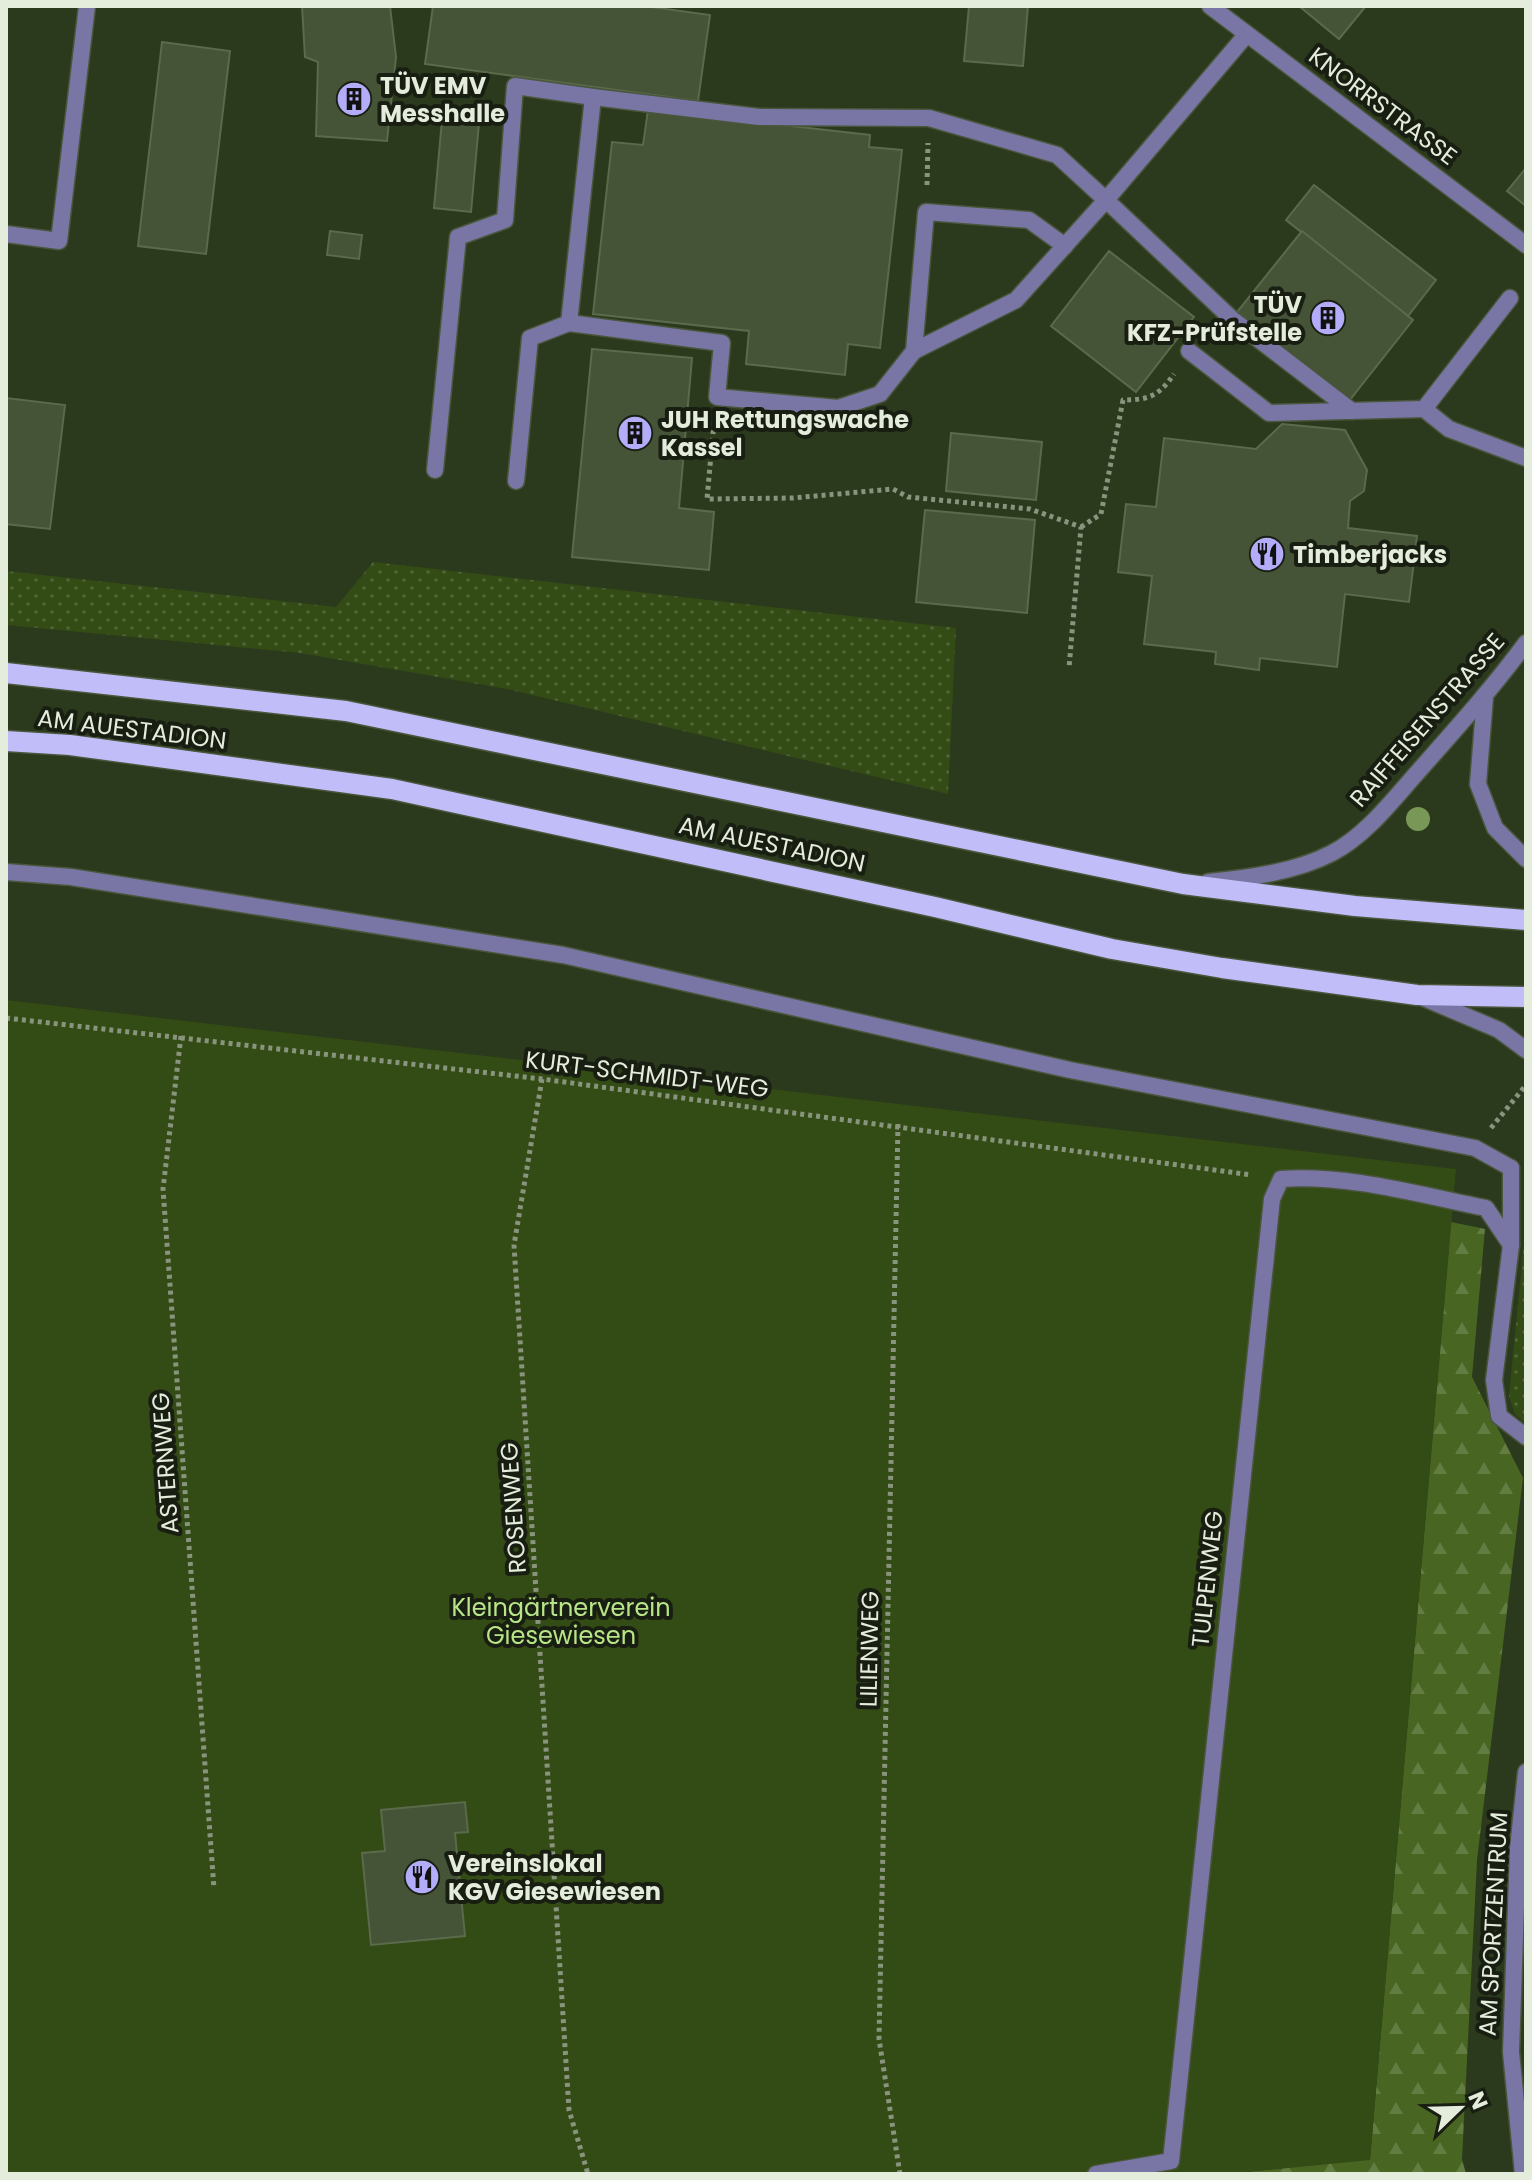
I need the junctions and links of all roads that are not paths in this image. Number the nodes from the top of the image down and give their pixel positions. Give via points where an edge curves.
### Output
1 (87, 6) edge
2 (1210, 6) edge
3 (1247, 34) junction
4 (593, 97) junction
5 (1106, 200) junction
6 (6, 234) edge
7 (1526, 245) edge
8 (1065, 246) junction
9 (1510, 298) dead end
10 (569, 323) junction
11 (914, 351) junction
12 (1189, 351) road end
13 (1424, 409) junction
14 (1352, 411) junction
15 (1526, 458) edge
16 (435, 470) dead end
17 (516, 481) dead end
18 (1526, 643) edge
19 (6, 673) edge
20 (1485, 696) junction
21 (6, 741) edge
22 (1526, 859) edge
23 (6, 872) edge
24 (1183, 884) junction
25 (1526, 920) edge
26 (1417, 995) junction
27 (1526, 997) edge
28 (1526, 1050) edge
29 (1511, 1245) junction
30 (1526, 1437) edge
31 (1526, 1772) edge
32 (1096, 2174) edge
33 (1523, 2174) edge

1 - 6 street via 59,241
2 - 3 street, KNORRSTRASSE
3 - 5 street
3 - 7 street, KNORRSTRASSE
4 - 5 street via 759,117 929,118 1057,155
4 - 10 street
4 - 16 street via 515,86 505,220 458,237
5 - 8 street
5 - 14 street via 1232,319
8 - 11 street via 1016,300
8 - 11 street via 1029,220 926,212
9 - 13 street
10 - 11 street via 722,343 717,397 838,408 880,394
10 - 17 street via 530,338
12 - 14 street via 1269,413
13 - 14 street
13 - 15 street via 1449,429
18 - 20 street, RAIFFEISENSTRASSE
19 - 24 main road, AM AUESTADION via 346,711
20 - 22 street via 1478,784 1495,828
20 - 24 street, RAIFFEISENSTRASSE via 1378,815 1333,853 1242,879
21 - 26 main road, AM AUESTADION via 392,789 1112,949
23 - 29 street via 71,877 563,955 1070,1070 1475,1148 1511,1168
24 - 25 main road, AM AUESTADION
26 - 27 main road, AM AUESTADION
26 - 28 street via 1499,1030
29 - 30 street via 1494,1380 1499,1416
29 - 32 street, TULPENWEG via 1486,1208 1373,1186 1281,1179 1272,1199 1171,2161
31 - 33 street, AM SPORTZENTRUM via 1511,2052

